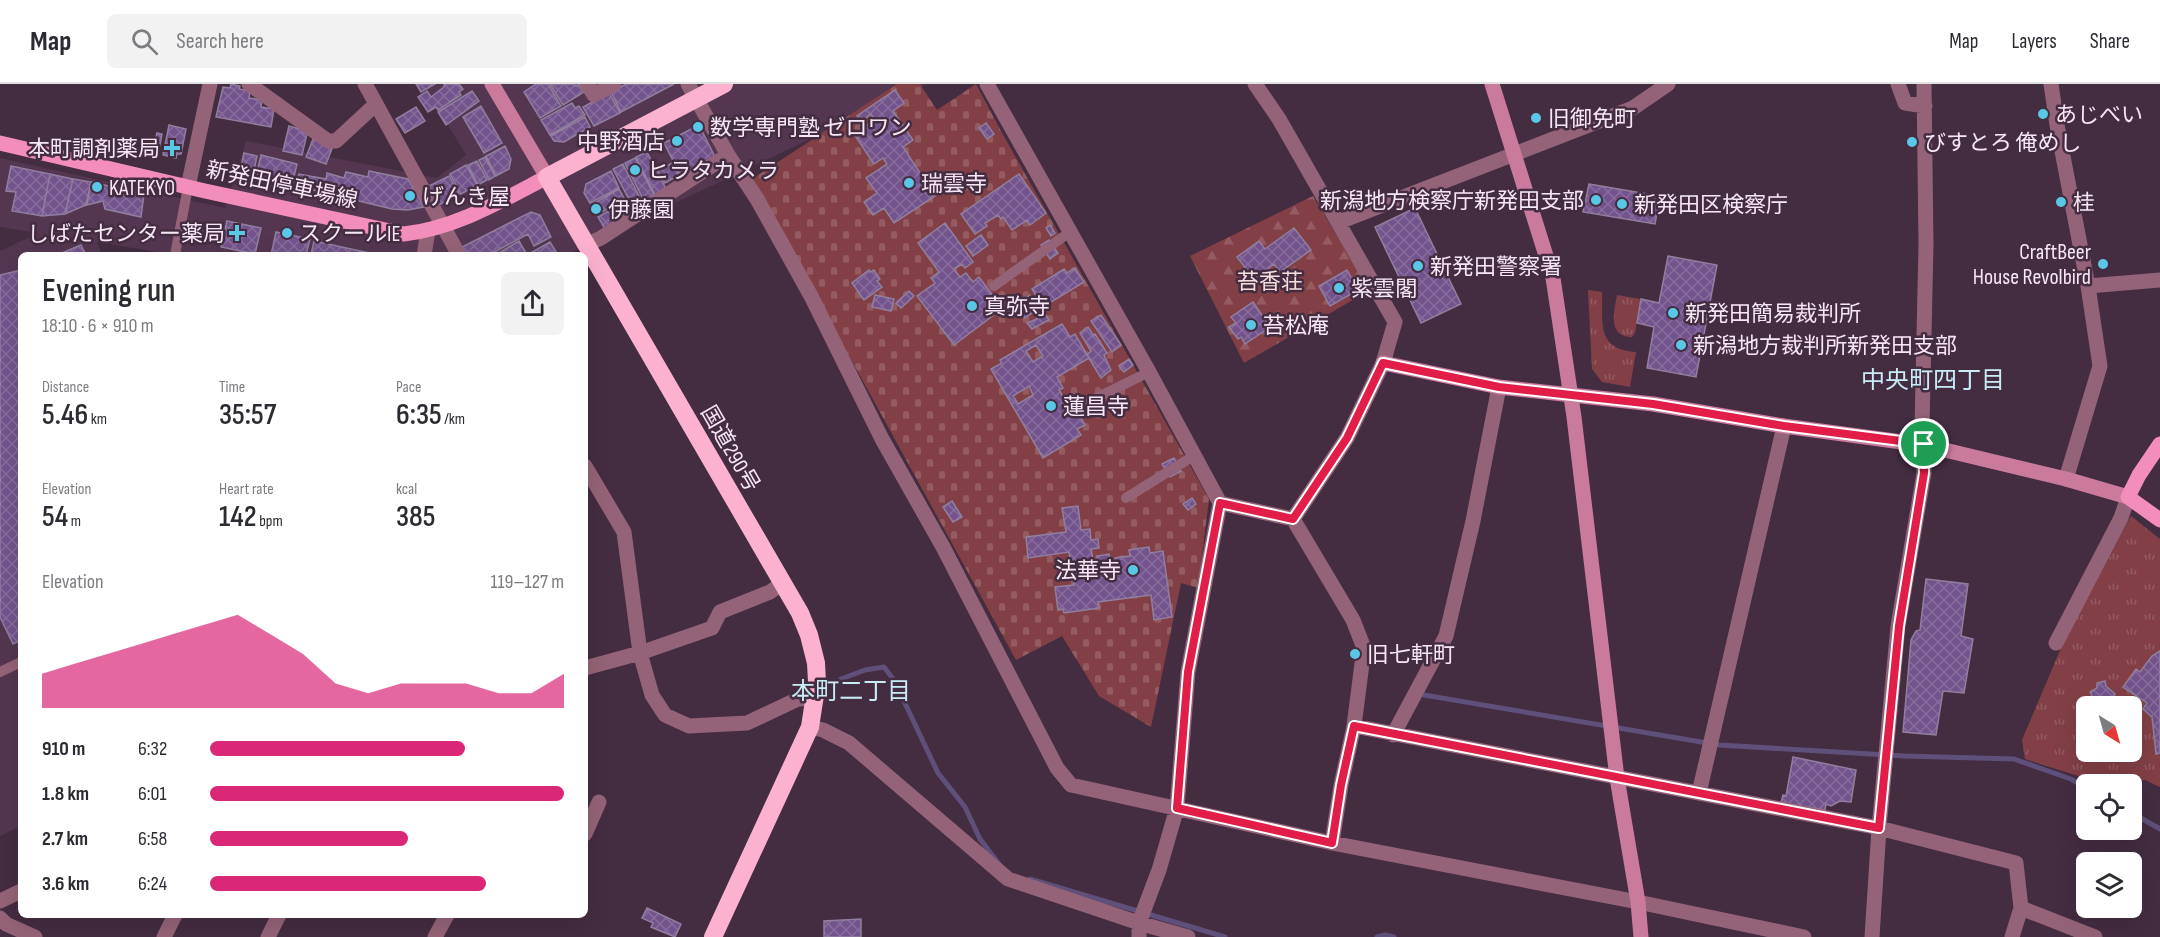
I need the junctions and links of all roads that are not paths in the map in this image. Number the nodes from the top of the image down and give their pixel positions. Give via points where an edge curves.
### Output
1 (210, 84) edge
2 (249, 84) edge
3 (365, 84) edge
4 (492, 84) edge
5 (587, 84) edge
6 (614, 84) edge
7 (724, 84) edge
8 (987, 84) edge
9 (1255, 84) edge
10 (1492, 84) edge
11 (1668, 84) edge
12 (1898, 84) edge
13 (1924, 84) edge
14 (2052, 84) edge
15 (692, 92) edge
16 (376, 104) junction
17 (1925, 106) junction
18 (0, 143) edge
19 (1516, 154) junction
20 (728, 155) junction
21 (547, 177) junction
22 (188, 187) junction
23 (1339, 222) junction
24 (443, 226) junction
25 (428, 231) junction
26 (1070, 232) junction
27 (586, 245) junction
28 (176, 252) edge
29 (424, 252) edge
30 (457, 252) edge
31 (2160, 280) edge
32 (2088, 285) junction
33 (994, 286) dead end
34 (1383, 363) junction
35 (1149, 372) junction
36 (1499, 387) junction
37 (1572, 395) junction
38 (1082, 405) dead end
39 (1784, 426) junction
40 (1924, 444) junction
41 (2160, 444) edge
42 (1195, 455) junction
43 (588, 471) edge
44 (2066, 479) junction
45 (2128, 497) junction
46 (1126, 498) dead end
47 (1220, 503) junction
48 (1293, 519) junction
49 (2160, 520) edge
50 (781, 584) junction
51 (2056, 643) dead end
52 (640, 653) junction
53 (18, 663) edge
54 (588, 667) edge
55 (0, 672) edge
56 (816, 698) junction
57 (1354, 726) junction
58 (810, 728) junction
59 (1393, 735) junction
60 (1617, 778) junction
61 (1699, 793) junction
62 (599, 802) dead end
63 (1177, 808) junction
64 (588, 827) edge
65 (1879, 828) junction
66 (1332, 843) junction
67 (18, 892) edge
68 (0, 901) edge
69 (1638, 902) junction
70 (2020, 908) junction
71 (0, 918) edge
72 (174, 918) edge
73 (278, 918) edge
74 (445, 918) edge
75 (1139, 930) edge
76 (35, 937) edge
77 (164, 937) edge
78 (268, 937) edge
79 (435, 937) edge
80 (713, 937) edge
81 (1188, 937) edge
82 (1641, 937) edge
83 (1804, 937) edge
84 (1872, 937) edge
85 (2012, 937) edge
86 (2095, 937) edge

1 - 22 street
2 - 16 street via 328,141 336,141
3 - 16 street
4 - 21 street
5 - 6 street via 594,95
7 - 15 highway
8 - 26 street
9 - 23 street
10 - 19 street
11 - 19 street via 1633,108
12 - 17 street via 1905,103
13 - 17 street
14 - 32 street
15 - 20 street
15 - 21 highway
16 - 24 street
17 - 40 street
18 - 22 main road, 新発田停車場線
19 - 23 street
19 - 37 street via 1553,278
20 - 27 street
20 - 63 street via 758,199 811,296 882,439 948,556 1057,768 1071,785
21 - 24 main road, 新発田停車場線
21 - 27 highway, 国道290号
22 - 25 main road, 新発田停車場線 via 404,234
22 - 28 lane
23 - 34 street via 1395,322
24 - 25 main road, 新発田停車場線
24 - 30 street
25 - 29 street
26 - 33 lane
26 - 35 street
27 - 50 highway, 国道290号
31 - 32 street
32 - 44 street via 2100,366
34 - 36 street
34 - 48 street via 1347,438
35 - 38 lane
35 - 42 street
36 - 37 street
36 - 59 street via 1446,636
37 - 39 street
37 - 60 street
39 - 40 street
39 - 61 street
40 - 44 street
40 - 65 street via 1924,473 1899,626
41 - 45 main road
42 - 46 lane
42 - 47 street
43 - 52 street via 624,532
44 - 45 street
45 - 49 main road
45 - 51 street via 2121,518
47 - 48 street
47 - 63 street via 1188,672
48 - 57 street via 1353,620 1364,648
50 - 52 street via 720,612 712,628
50 - 56 highway, 国道290号 via 809,635 816,663
52 - 54 street
52 - 56 street via 652,695 665,715 689,726 747,723 798,699
53 - 55 lane
56 - 58 highway, 国道290号
57 - 59 street
57 - 66 street
58 - 75 street via 849,743 1008,879
58 - 80 highway, 国道290号
59 - 60 street
60 - 61 street
60 - 69 street
61 - 65 street
62 - 64 street
63 - 66 street
63 - 75 street
65 - 70 street via 2016,863
65 - 84 street
66 - 69 street
67 - 68 street
69 - 82 street
69 - 83 street
70 - 85 street
70 - 86 street
71 - 76 street
72 - 77 street
73 - 78 street
74 - 79 street
75 - 81 street

